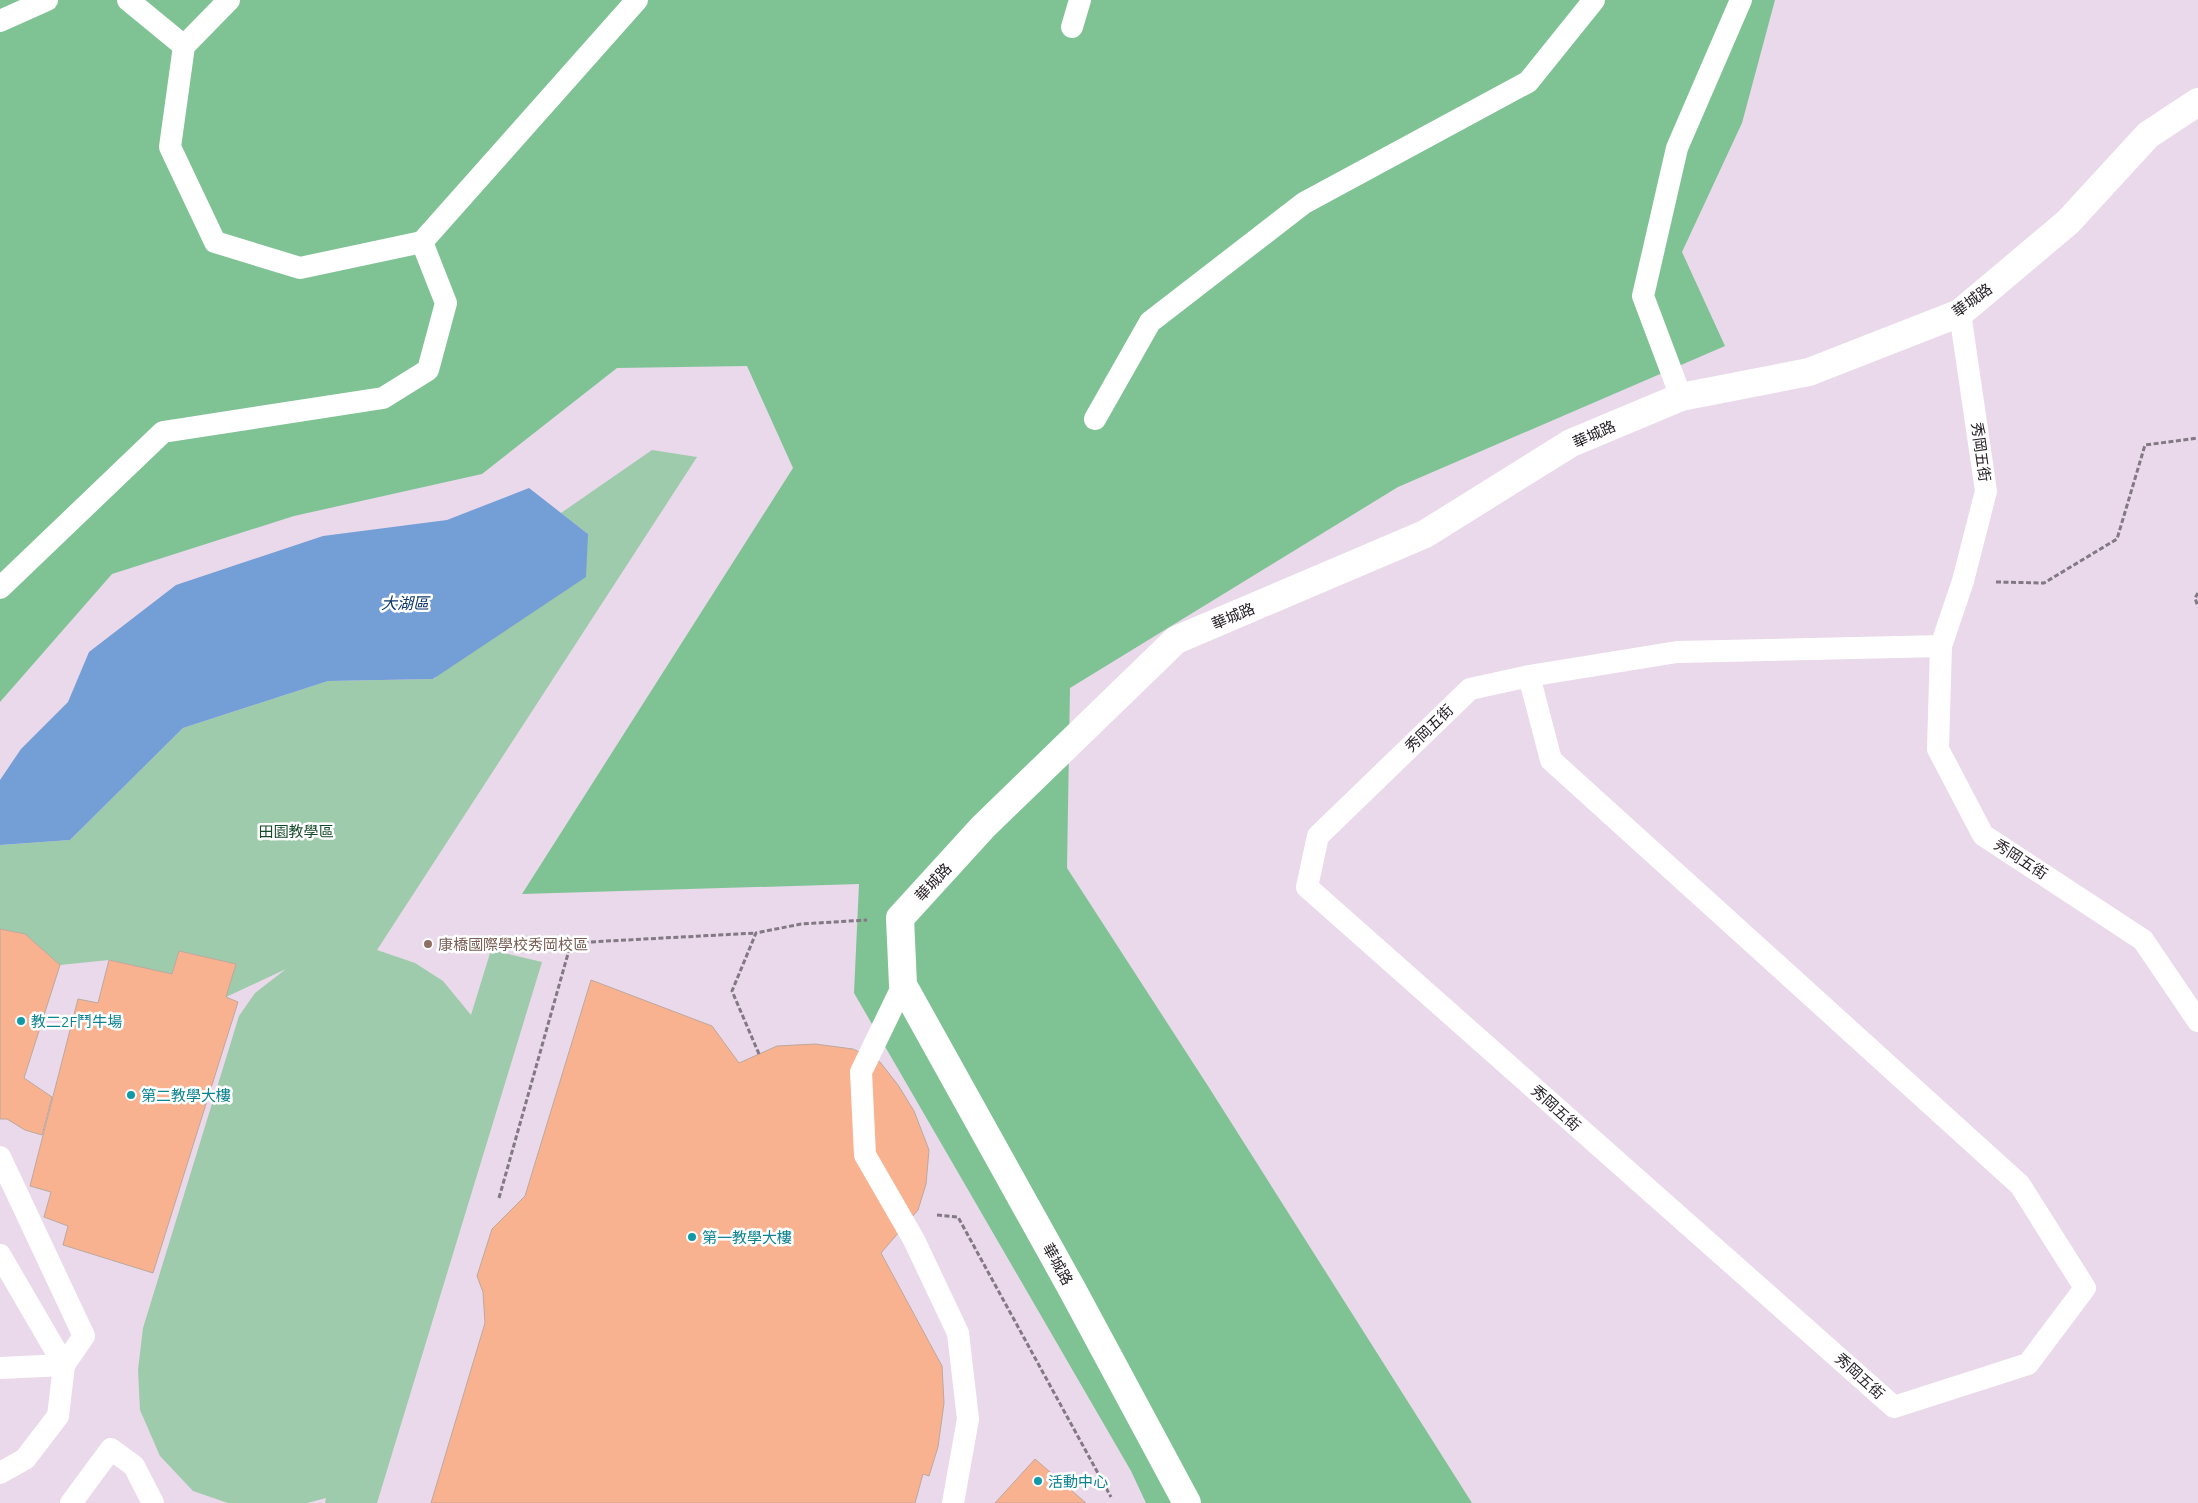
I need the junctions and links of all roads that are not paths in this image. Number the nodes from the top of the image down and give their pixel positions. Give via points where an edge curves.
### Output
1 (47, 0) edge
2 (128, 0) edge
3 (230, 0) edge
4 (637, 0) edge
5 (1080, 0) edge
6 (1594, 0) edge
7 (1741, 0) edge
8 (0, 21) edge
9 (1072, 27) dead end
10 (184, 46) junction
11 (2198, 102) edge
12 (422, 242) junction
13 (1960, 312) junction
14 (1681, 396) junction
15 (1095, 419) dead end
16 (0, 588) edge
17 (1941, 646) junction
18 (1530, 676) junction
19 (902, 985) junction
20 (2198, 1021) edge
21 (0, 1157) edge
22 (0, 1255) edge
23 (64, 1365) junction
24 (0, 1368) edge
25 (0, 1473) edge
26 (71, 1503) edge
27 (153, 1503) edge
28 (953, 1503) edge
29 (1187, 1503) edge

1 - 8 lane
2 - 10 lane
3 - 10 lane
4 - 12 lane
5 - 9 lane
6 - 15 lane via 1528,82 1304,203 1150,322
7 - 14 lane via 1678,148 1643,296
10 - 12 lane via 170,147 215,242 300,268
11 - 13 street, 華城路 via 2148,135 2068,222
12 - 16 lane via 446,303 428,370 383,398 163,432
13 - 14 street, 華城路 via 1809,372
13 - 17 lane, 秀岡五街 via 1986,491 1963,581
14 - 19 street, 華城路 via 1571,443 1425,534 1176,640 983,828 900,918
17 - 18 lane, 秀岡五街 via 1677,652
17 - 20 lane, 秀岡五街 via 1938,749 1983,834 2143,940
18 - 18 lane, 秀岡五街 via 1470,689 1318,836 1307,887 1894,1407 2028,1364 2085,1288 2020,1185 1551,760
19 - 28 lane via 861,1072 865,1155 914,1240 958,1334 968,1419
19 - 29 street, 華城路
21 - 23 lane via 84,1336
22 - 23 lane
23 - 24 lane
23 - 25 lane via 58,1416 25,1459
26 - 27 lane via 111,1449 134,1466

